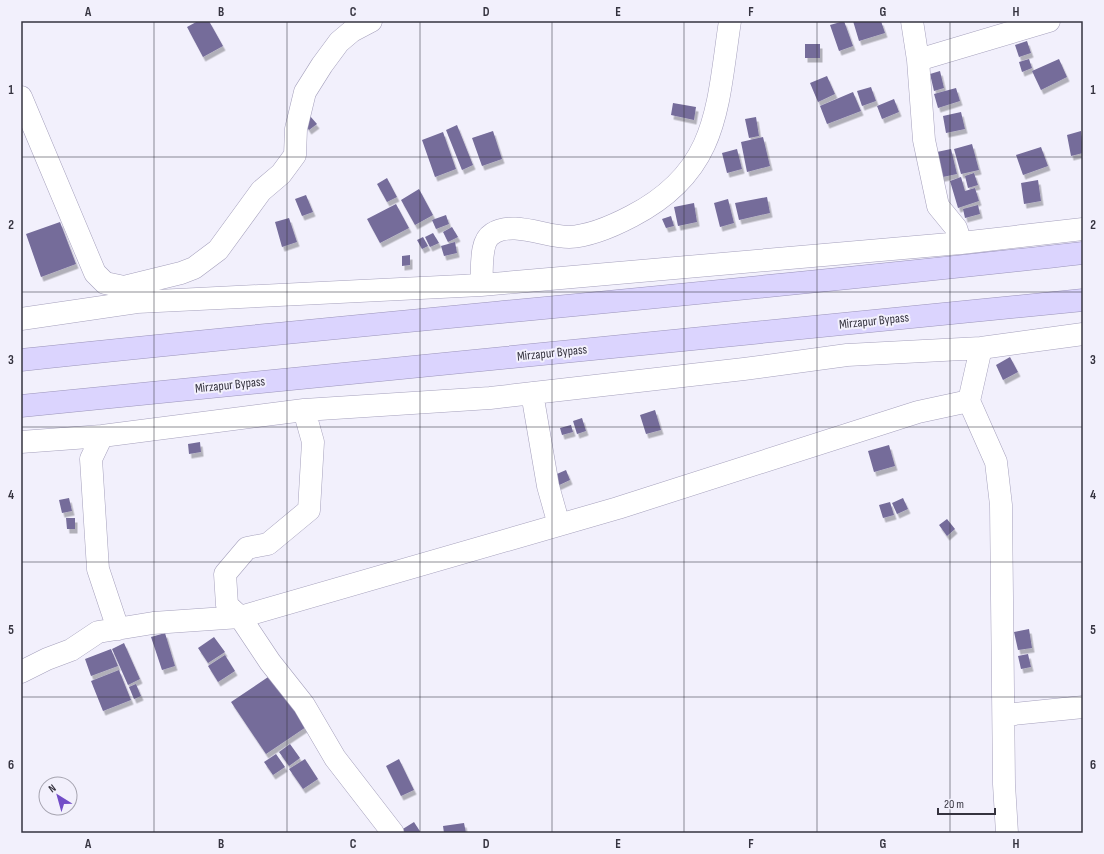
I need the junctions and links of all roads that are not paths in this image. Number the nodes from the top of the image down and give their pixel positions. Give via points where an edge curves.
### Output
1 (371, 21) edge
2 (730, 21) edge
3 (912, 21) edge
4 (1049, 21) edge
5 (918, 60) junction
6 (21, 97) edge
7 (1083, 229) edge
8 (961, 243) junction
9 (1083, 252) edge
10 (481, 285) junction
11 (1083, 300) edge
12 (21, 319) edge
13 (1083, 334) edge
14 (981, 348) junction
15 (21, 360) edge
16 (532, 393) junction
17 (969, 401) junction
18 (21, 406) edge
19 (304, 410) junction
20 (102, 436) junction
21 (21, 442) edge
22 (559, 525) junction
23 (240, 617) junction
24 (118, 629) junction
25 (21, 672) edge
26 (1083, 707) edge
27 (1004, 714) junction
28 (393, 833) edge
29 (1007, 833) edge

1 - 6 street via 352,31 339,42 322,65 305,92 296,130 295,155 281,174 261,191 218,250 194,268 134,285 124,287 105,284 95,273
2 - 10 street via 717,110 699,156 688,173 663,197 644,210 618,224 587,234 558,237 511,228 491,234 485,241
3 - 5 street
4 - 5 street
5 - 8 street via 924,140 938,206 956,228
7 - 8 street
8 - 10 street
9 - 15 highway via 610,303 263,334
10 - 12 street via 137,302
11 - 18 highway, Mirzapur Bypass
13 - 14 street
14 - 16 street via 847,355
14 - 17 street
16 - 19 street
16 - 22 street via 548,486
17 - 22 street via 918,412
17 - 27 street via 996,462 1001,505
19 - 20 street
19 - 23 street via 313,442 309,510 268,544 248,548 225,574 227,605
20 - 21 street
20 - 24 street via 91,459 98,569
22 - 23 street
23 - 24 street via 153,623
23 - 28 street via 270,662 304,705 335,758
24 - 25 street via 98,632 71,650
26 - 27 street
27 - 29 street

